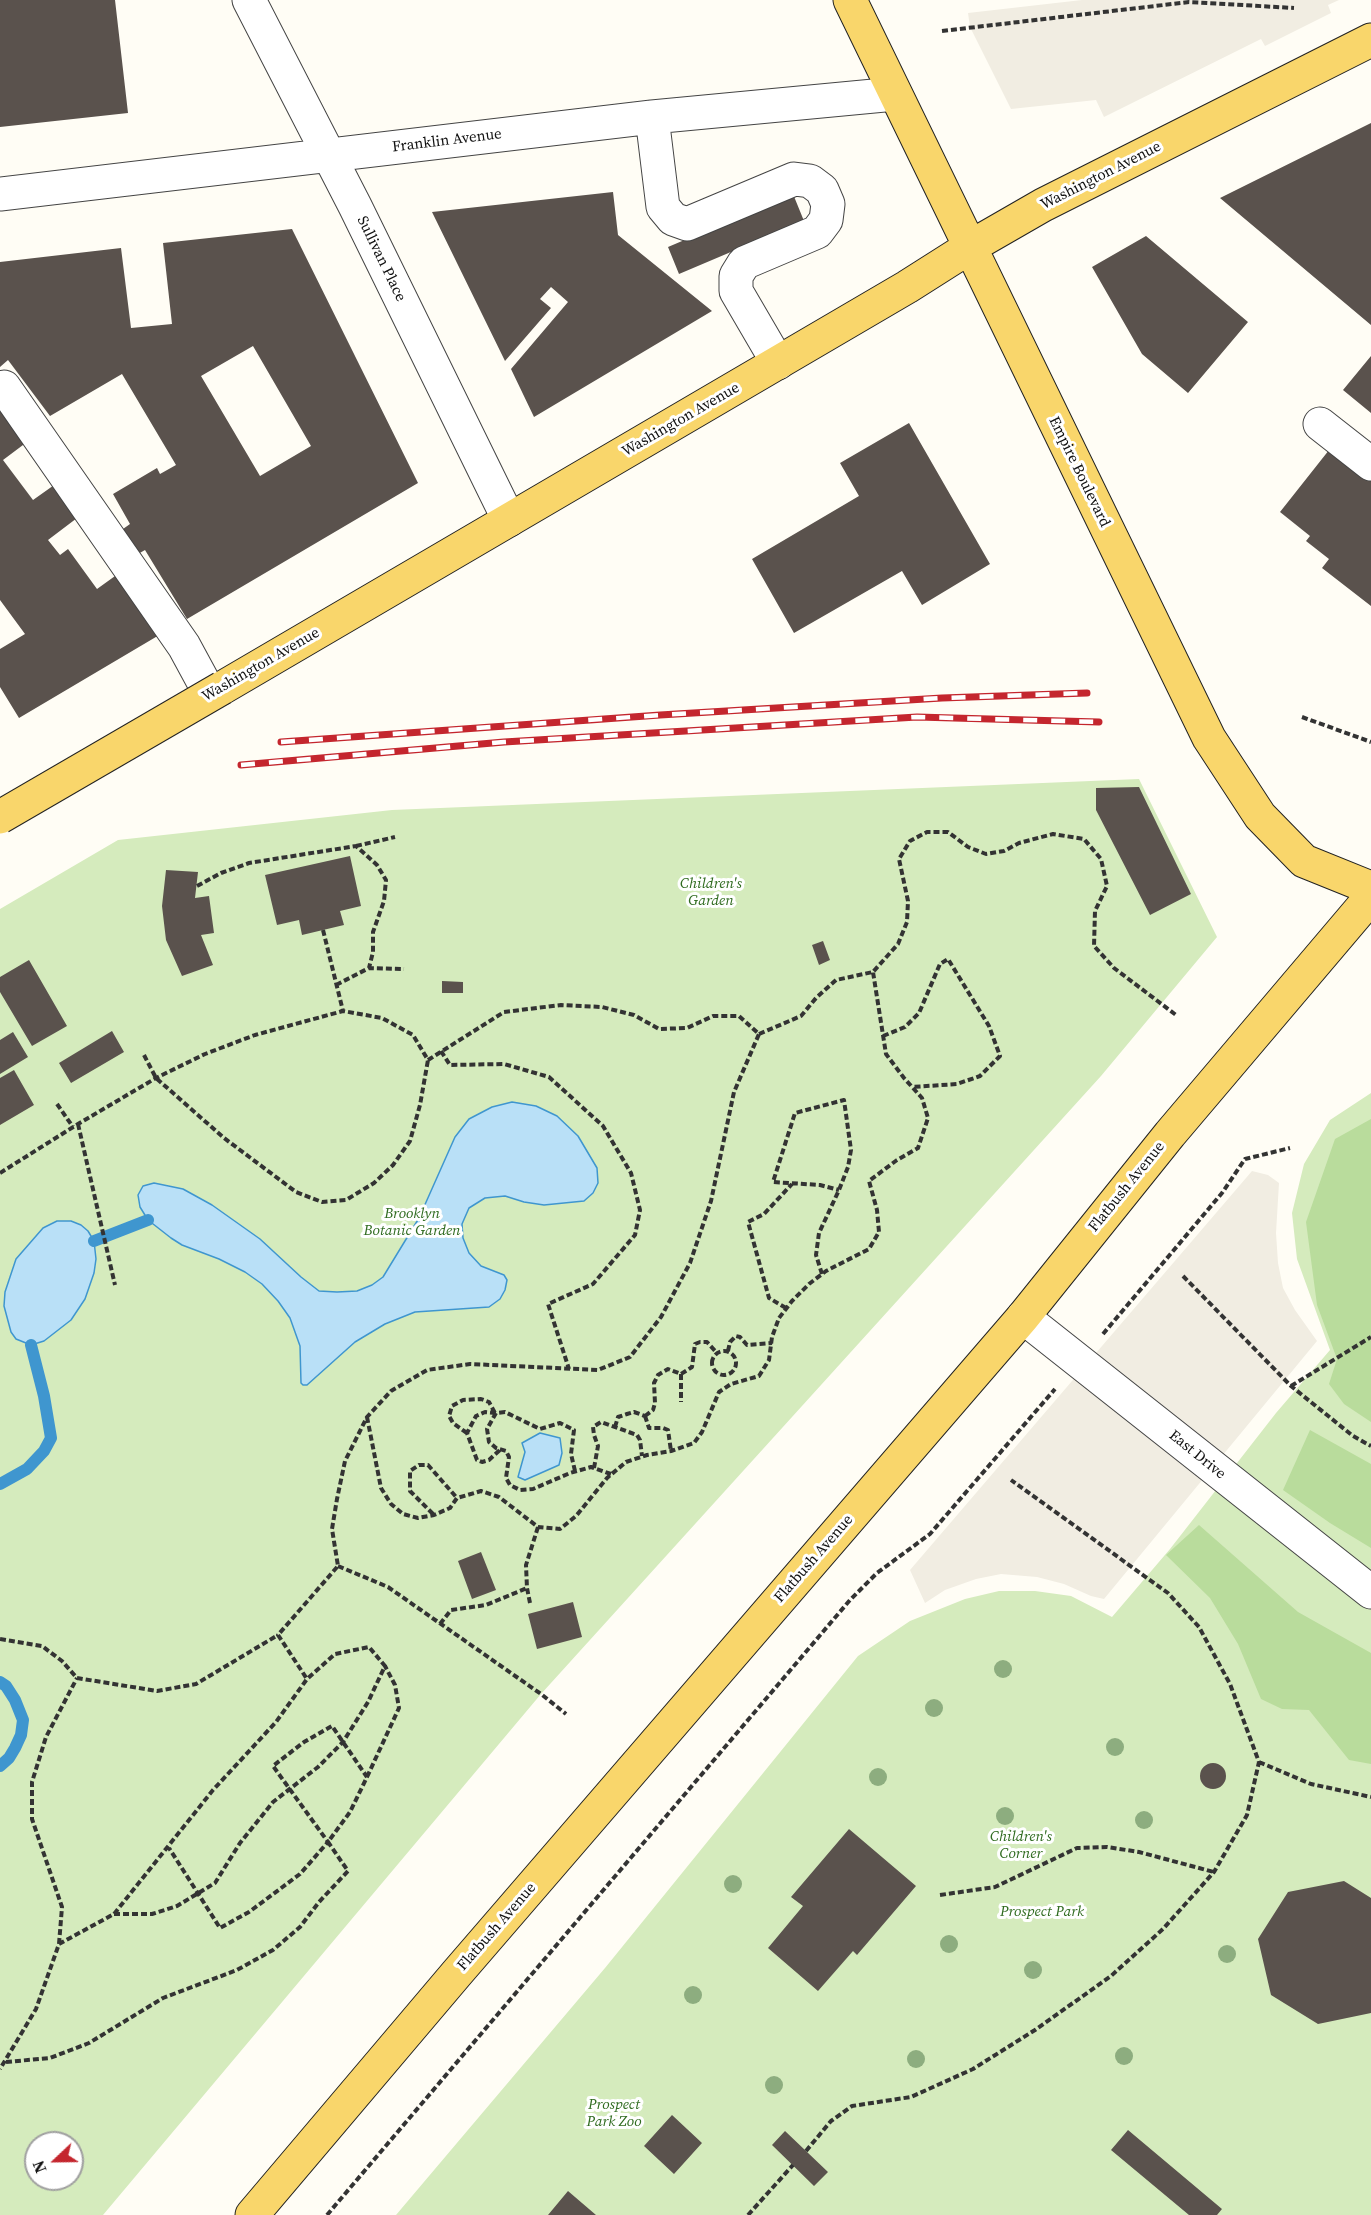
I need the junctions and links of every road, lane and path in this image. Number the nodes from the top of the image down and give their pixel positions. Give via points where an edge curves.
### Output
1 (249, 0) edge
2 (850, 0) edge
3 (1294, 8) dead end
4 (942, 31) dead end
5 (1371, 40) edge
6 (895, 94) junction
7 (652, 117) junction
8 (328, 156) junction
9 (0, 194) edge
10 (970, 247) junction
11 (778, 363) junction
12 (4, 387) dead end
13 (1320, 424) dead end
14 (1371, 464) edge
15 (509, 520) junction
16 (216, 691) junction
17 (1302, 717) dead end
18 (1371, 742) edge
19 (0, 817) edge
20 (395, 837) dead end
21 (356, 846) junction
22 (196, 886) dead end
23 (1371, 888) edge
24 (1371, 897) edge
25 (323, 930) dead end
26 (369, 968) junction
27 (404, 969) dead end
28 (873, 972) junction
29 (336, 985) junction
30 (343, 1011) junction
31 (1176, 1015) dead end
32 (759, 1034) junction
33 (883, 1036) junction
34 (441, 1051) junction
35 (144, 1055) dead end
36 (428, 1060) junction
37 (156, 1078) junction
38 (912, 1087) junction
39 (57, 1104) dead end
40 (75, 1125) junction
41 (1290, 1148) dead end
42 (0, 1173) edge
43 (793, 1183) junction
44 (839, 1190) junction
45 (822, 1274) junction
46 (1183, 1276) dead end
47 (115, 1285) dead end
48 (786, 1308) junction
49 (1023, 1317) junction
50 (1371, 1337) edge
51 (772, 1342) junction
52 (728, 1351) junction
53 (717, 1353) junction
54 (1080, 1361) junction
55 (569, 1369) junction
56 (681, 1374) junction
57 (728, 1374) junction
58 (731, 1384) junction
59 (1291, 1386) junction
60 (681, 1402) dead end
61 (496, 1413) junction
62 (645, 1416) junction
63 (367, 1417) junction
64 (615, 1427) junction
65 (467, 1433) junction
66 (1371, 1446) edge
67 (501, 1449) junction
68 (671, 1451) junction
69 (642, 1456) junction
70 (594, 1468) junction
71 (575, 1471) junction
72 (611, 1474) junction
73 (1011, 1480) dead end
74 (457, 1498) junction
75 (434, 1515) junction
76 (538, 1527) junction
77 (338, 1566) junction
78 (527, 1588) junction
79 (1371, 1592) edge
80 (530, 1603) dead end
81 (440, 1624) junction
82 (278, 1635) junction
83 (0, 1639) edge
84 (385, 1666) junction
85 (77, 1678) junction
86 (307, 1678) junction
87 (566, 1714) dead end
88 (343, 1742) junction
89 (1258, 1762) junction
90 (367, 1777) junction
91 (290, 1788) junction
92 (1371, 1797) edge
93 (328, 1842) junction
94 (169, 1848) junction
95 (1214, 1872) junction
96 (198, 1894) junction
97 (940, 1894) dead end
98 (114, 1914) junction
99 (59, 1944) junction
100 (5, 2062) junction
101 (0, 2069) edge
102 (806, 2151) dead end
103 (793, 2164) dead end
104 (252, 2215) edge
105 (327, 2215) edge
106 (748, 2215) edge

1 - 8 street, Sullivan Place
2 - 6 main road, Empire Boulevard
3 - 4 path via 1189,2
5 - 10 main road, Washington Avenue via 1043,205
6 - 7 street, Franklin Avenue
6 - 10 main road, Empire Boulevard
7 - 8 street, Franklin Avenue
7 - 11 street via 663,207 673,219 687,224 794,178 810,181 822,190 828,204 826,220 817,232 744,263 736,276 736,291
8 - 9 street, Franklin Avenue
8 - 15 street, Sullivan Place
10 - 11 main road, Washington Avenue
10 - 23 main road, Empire Boulevard via 1209,738 1260,816 1304,861
11 - 15 main road, Washington Avenue
12 - 16 street
13 - 14 street
15 - 16 main road, Washington Avenue
16 - 19 main road, Washington Avenue, bridge
17 - 18 path
20 - 21 path
21 - 22 path via 249,863
21 - 26 path via 378,865 386,880
24 - 49 main road, Flatbush Avenue via 1170,1134
25 - 29 path
26 - 27 path
26 - 29 path
28 - 31 path via 898,944 907,922 908,901 899,859 910,841 927,832 948,832 986,854 1053,834 1084,839 1101,859 1107,886 1095,911 1094,946 1114,968
28 - 32 path via 836,980 801,1016
28 - 33 path
29 - 30 path
30 - 36 path via 382,1018 413,1035
30 - 37 path via 255,1035
32 - 34 path via 739,1016 713,1016 687,1028 659,1029 634,1014 602,1007 561,1005 504,1012
32 - 55 path via 734,1092 711,1201 690,1263 661,1317 630,1357 598,1370
33 - 38 path via 886,1054
33 - 38 path via 905,1027 919,1013 940,964 948,959 989,1026 1000,1056 980,1076 957,1084
34 - 36 path
34 - 55 path via 450,1065 504,1064 549,1077 603,1126 631,1173 640,1210 635,1235 593,1284 548,1304
35 - 37 path
36 - 37 path via 410,1141 393,1165 374,1183 346,1200 322,1202 296,1192 262,1167
37 - 40 path
38 - 45 path via 922,1098 928,1118 918,1148 869,1181 879,1232 869,1249
39 - 40 path
40 - 42 path
40 - 47 path via 93,1183
41 - 54 path via 1245,1159 1222,1193
43 - 44 path
43 - 44 path via 773,1182 795,1113 844,1100 851,1150
43 - 48 path via 764,1214 748,1222 769,1298
44 - 45 path via 819,1233 816,1255
45 - 48 path
46 - 59 path
48 - 51 path
49 - 54 street, East Drive
49 - 104 main road, Flatbush Avenue
50 - 59 path
51 - 52 path via 747,1345 736,1336
51 - 58 path via 769,1359 759,1376
52 - 53 path
52 - 57 path via 736,1363
53 - 56 path via 707,1342 695,1344 692,1367
53 - 57 path via 712,1366 722,1375
54 - 79 street, East Drive
54 - 105 path via 930,1534 877,1573 850,1600
55 - 63 path via 470,1364 428,1370 391,1391
56 - 60 path
56 - 62 path via 668,1369 658,1375 654,1383 655,1403
57 - 58 path
58 - 68 path via 719,1392 694,1443
59 - 66 path
61 - 65 path via 476,1416
61 - 65 path via 489,1402 481,1399 463,1400 452,1406 449,1416
61 - 67 path via 487,1429 489,1442
61 - 71 path via 505,1412 540,1429 560,1423 574,1430 571,1454
62 - 64 path via 627,1414 618,1418
62 - 68 path via 649,1428 668,1430
63 - 75 path via 381,1488 391,1504 403,1514 417,1518
63 - 77 path via 345,1461 337,1499 332,1529
64 - 69 path via 637,1435
64 - 70 path via 601,1422 593,1427 598,1446
65 - 67 path via 477,1460 489,1460
67 - 71 path via 509,1457 506,1478 520,1490 533,1489
68 - 69 path
69 - 72 path
70 - 71 path
70 - 72 path
72 - 76 path via 560,1530
73 - 89 path via 1168,1593 1199,1627 1230,1684
74 - 75 path via 450,1508
74 - 75 path via 428,1465 410,1471 410,1491
74 - 76 path via 481,1491 499,1497
76 - 78 path via 526,1565
77 - 81 path via 388,1587
77 - 82 path
78 - 80 path
78 - 81 path via 486,1605 451,1610
81 - 87 path
82 - 85 path via 196,1684 158,1691
82 - 86 path
83 - 85 path via 42,1646
84 - 86 path via 369,1647 335,1654
84 - 88 path
84 - 90 path via 395,1685 399,1708
85 - 99 path via 46,1737 32,1782 32,1819 62,1907
86 - 94 path via 276,1722 213,1790
88 - 90 path
88 - 91 path
88 - 91 path via 332,1726 273,1766
89 - 92 path via 1311,1784
89 - 95 path via 1247,1815
90 - 93 path via 350,1812
91 - 93 path
91 - 96 path via 273,1802 240,1843 215,1883
93 - 96 path via 300,1874 220,1928
93 - 100 path via 348,1871 300,1927 273,1950 237,1970 163,1998 89,2043 50,2058
94 - 96 path
94 - 98 path
95 - 97 path via 1107,1846 1077,1848 995,1887
95 - 102 path via 1163,1929 1111,1976 1035,2030 973,2069 911,2097 852,2106 831,2121
96 - 98 path via 152,1914
98 - 99 path
99 - 100 path via 36,2009
100 - 101 path
103 - 106 path

